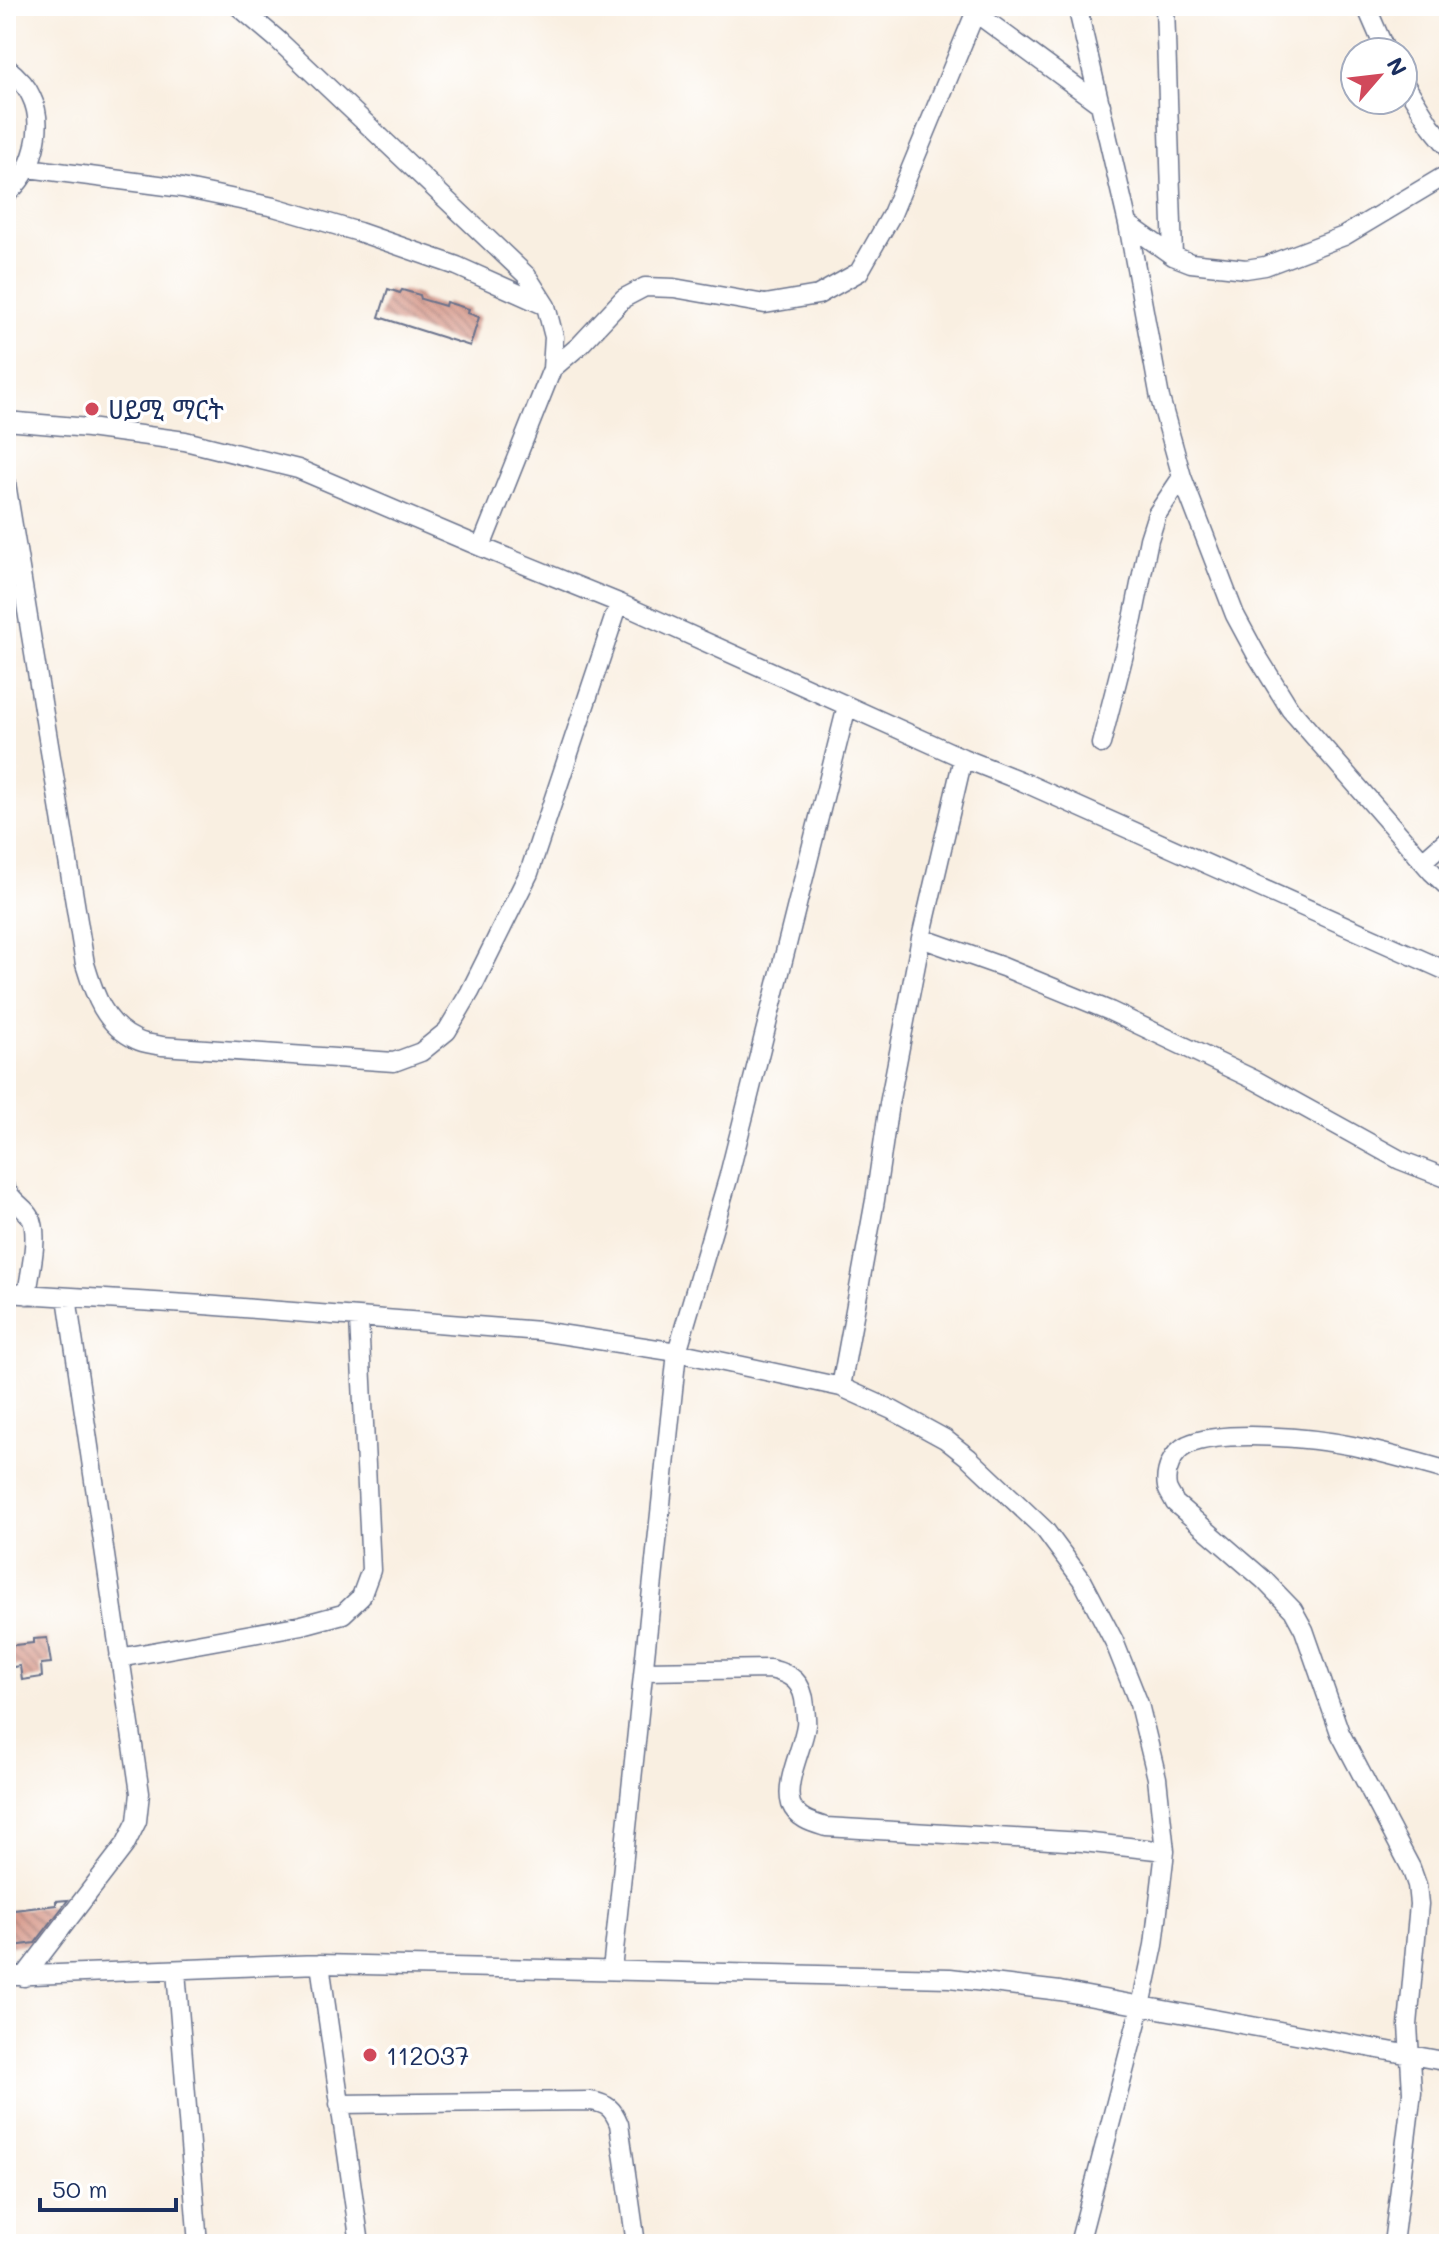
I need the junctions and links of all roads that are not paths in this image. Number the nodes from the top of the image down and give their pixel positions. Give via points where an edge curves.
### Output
1 (238, 6) edge
2 (1077, 6) edge
3 (1165, 6) edge
4 (1366, 6) edge
5 (977, 10) edge
6 (1379, 36) edge
7 (6, 67) edge
8 (1101, 105) junction
9 (1419, 107) edge
10 (1449, 148) edge
11 (28, 168) junction
12 (1449, 177) edge
13 (6, 194) edge
14 (1128, 224) junction
15 (1173, 256) junction
16 (546, 306) junction
17 (552, 369) junction
18 (6, 421) edge
19 (1182, 477) junction
20 (6, 483) edge
21 (481, 547) junction
22 (26, 597) junction
23 (6, 599) edge
24 (619, 603) junction
25 (847, 706) junction
26 (1101, 744) dead end
27 (963, 758) junction
28 (1449, 838) edge
29 (1424, 860) junction
30 (1449, 888) edge
31 (921, 938) junction
32 (1449, 972) edge
33 (1449, 1179) edge
34 (6, 1189) edge
35 (6, 1293) edge
36 (27, 1295) junction
37 (67, 1297) junction
38 (359, 1319) junction
39 (677, 1352) junction
40 (841, 1387) junction
41 (1449, 1471) edge
42 (119, 1658) junction
43 (645, 1671) junction
44 (1165, 1851) junction
45 (320, 1964) junction
46 (612, 1970) junction
47 (176, 1971) junction
48 (15, 1976) edge
49 (1141, 2006) junction
50 (1410, 2056) junction
51 (1449, 2062) edge
52 (339, 2104) junction
53 (198, 2244) edge
54 (360, 2244) edge
55 (636, 2244) edge
56 (1079, 2244) edge
57 (1393, 2244) edge

1 - 16 street via 527,276
2 - 8 street
3 - 15 street
4 - 6 street
5 - 8 street
5 - 17 street via 892,214 859,272 818,295 765,304 645,287 624,298
7 - 11 street via 32,97 38,127
8 - 14 street
9 - 10 street
11 - 13 street
11 - 16 street via 182,188 274,207 457,266
12 - 15 street via 1344,236 1265,266 1246,269
14 - 15 street
14 - 19 street via 1160,398
16 - 17 street via 554,337
17 - 21 street
18 - 21 street via 185,441 298,469
19 - 26 street via 1157,514 1149,539
19 - 29 street via 1235,615 1290,709
20 - 22 street
21 - 24 street
22 - 23 street
22 - 24 street via 85,964 95,998 114,1024 138,1041 162,1046 394,1062 421,1052 447,1031 529,873
24 - 25 street
25 - 27 street
25 - 39 street via 728,1179
27 - 31 street
27 - 32 street
28 - 29 street
29 - 30 street
31 - 33 street via 1110,1011 1255,1080 1400,1160
31 - 40 street
34 - 36 street via 31,1216 35,1229
35 - 36 street
36 - 37 street
37 - 38 street
37 - 42 street
38 - 39 street via 540,1331
38 - 42 street via 371,1570 361,1597 343,1614 302,1625
39 - 40 street
39 - 43 street
40 - 44 street via 945,1439 969,1458 1045,1530 1082,1580 1139,1704 1157,1778
41 - 50 street via 1352,1446 1287,1437 1195,1443 1185,1446 1166,1472 1175,1503 1293,1610 1340,1733 1411,1868 1419,1904
42 - 48 street via 140,1793 137,1821 125,1845
43 - 44 street via 770,1669 786,1673 798,1684 806,1724 789,1791 792,1805 809,1822
43 - 46 street
44 - 49 street
45 - 46 street
45 - 47 street
45 - 52 street
46 - 49 street via 950,1978
47 - 48 street
47 - 53 street
49 - 50 street
49 - 56 street
50 - 51 street
50 - 57 street via 1412,2092
52 - 54 street
52 - 55 street via 604,2104 619,2124

